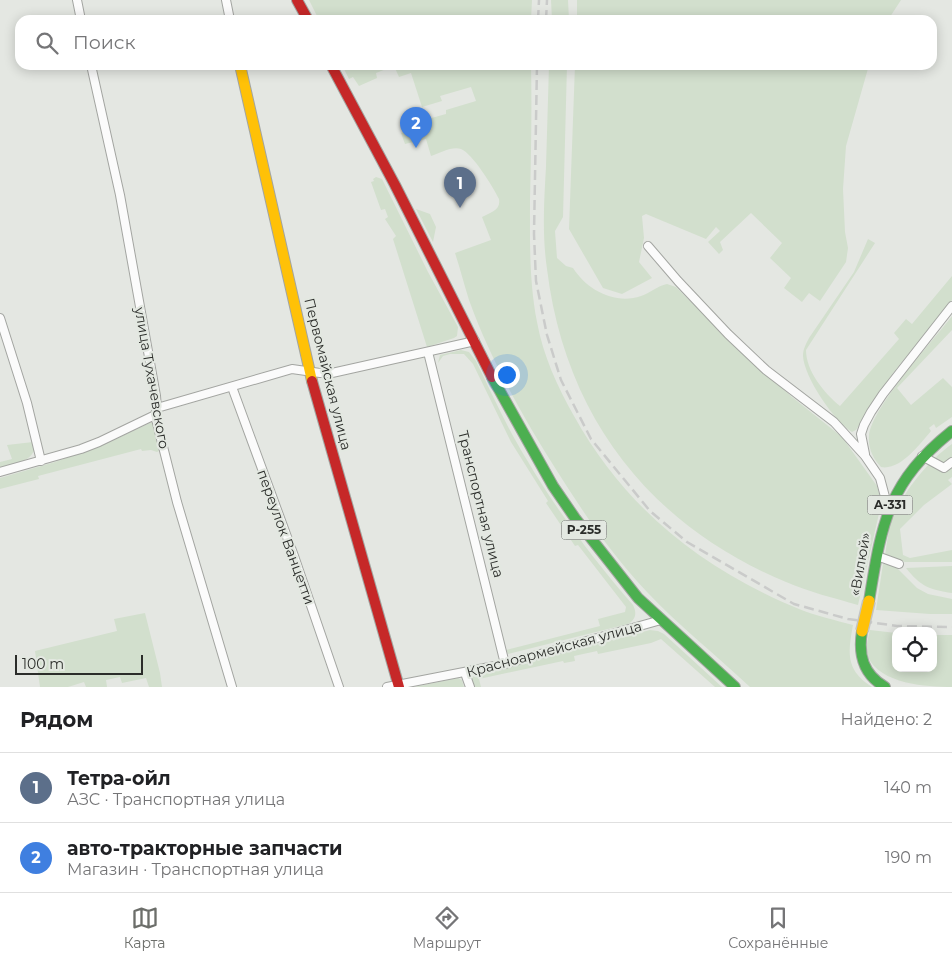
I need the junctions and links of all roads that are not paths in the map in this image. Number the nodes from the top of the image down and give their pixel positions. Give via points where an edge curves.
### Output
1 (77, 0) edge
2 (226, 0) edge
3 (297, 0) edge
4 (80, 15) edge
5 (229, 15) edge
6 (305, 15) edge
7 (92, 70) edge
8 (241, 70) edge
9 (334, 70) edge
10 (648, 246) dead end
11 (952, 306) edge
12 (0, 318) edge
13 (475, 341) junction
14 (428, 352) junction
15 (309, 372) junction
16 (232, 387) junction
17 (156, 411) junction
18 (952, 431) edge
19 (865, 456) junction
20 (922, 456) junction
21 (41, 461) junction
22 (952, 462) edge
23 (0, 472) edge
24 (888, 508) junction
25 (877, 556) junction
26 (898, 564) dead end
27 (661, 620) junction
28 (505, 664) junction
29 (464, 673) junction
30 (399, 686) edge
31 (232, 687) edge
32 (339, 687) edge
33 (387, 687) edge
34 (470, 687) edge
35 (735, 687) edge
36 (885, 687) edge

1 - 4 street
2 - 5 street
3 - 6 main road
7 - 17 street, улица Тухачевского via 120,195
8 - 15 main road, Первомайская улица
9 - 13 main road, Р-255
10 - 19 street via 728,334 766,370 834,422
11 - 19 street via 871,412 861,434
12 - 21 street via 27,403
13 - 14 street
13 - 27 main road, Р-255 via 502,398 570,510 620,577
14 - 15 street via 332,373
14 - 28 street, Транспортная улица
15 - 16 street via 292,369
15 - 30 main road, Первомайская улица
16 - 17 street
16 - 32 street, переулок Ванцетти
17 - 21 street via 99,442
17 - 31 street, улица Тухачевского via 177,502
18 - 20 main road, «Вилюй» / А-331
19 - 24 street via 880,478
20 - 22 street via 944,468
20 - 24 main road, «Вилюй» / А-331
21 - 23 street
24 - 25 main road, «Вилюй» / А-331
25 - 26 street
25 - 36 main road, «Вилюй» / А-331, bridge via 860,639 863,664 874,681
27 - 28 street, Красноармейская улица
27 - 35 main road, Р-255
28 - 29 street, Красноармейская улица
29 - 30 street, Красноармейская улица
29 - 34 street
30 - 33 street, Красноармейская улица

